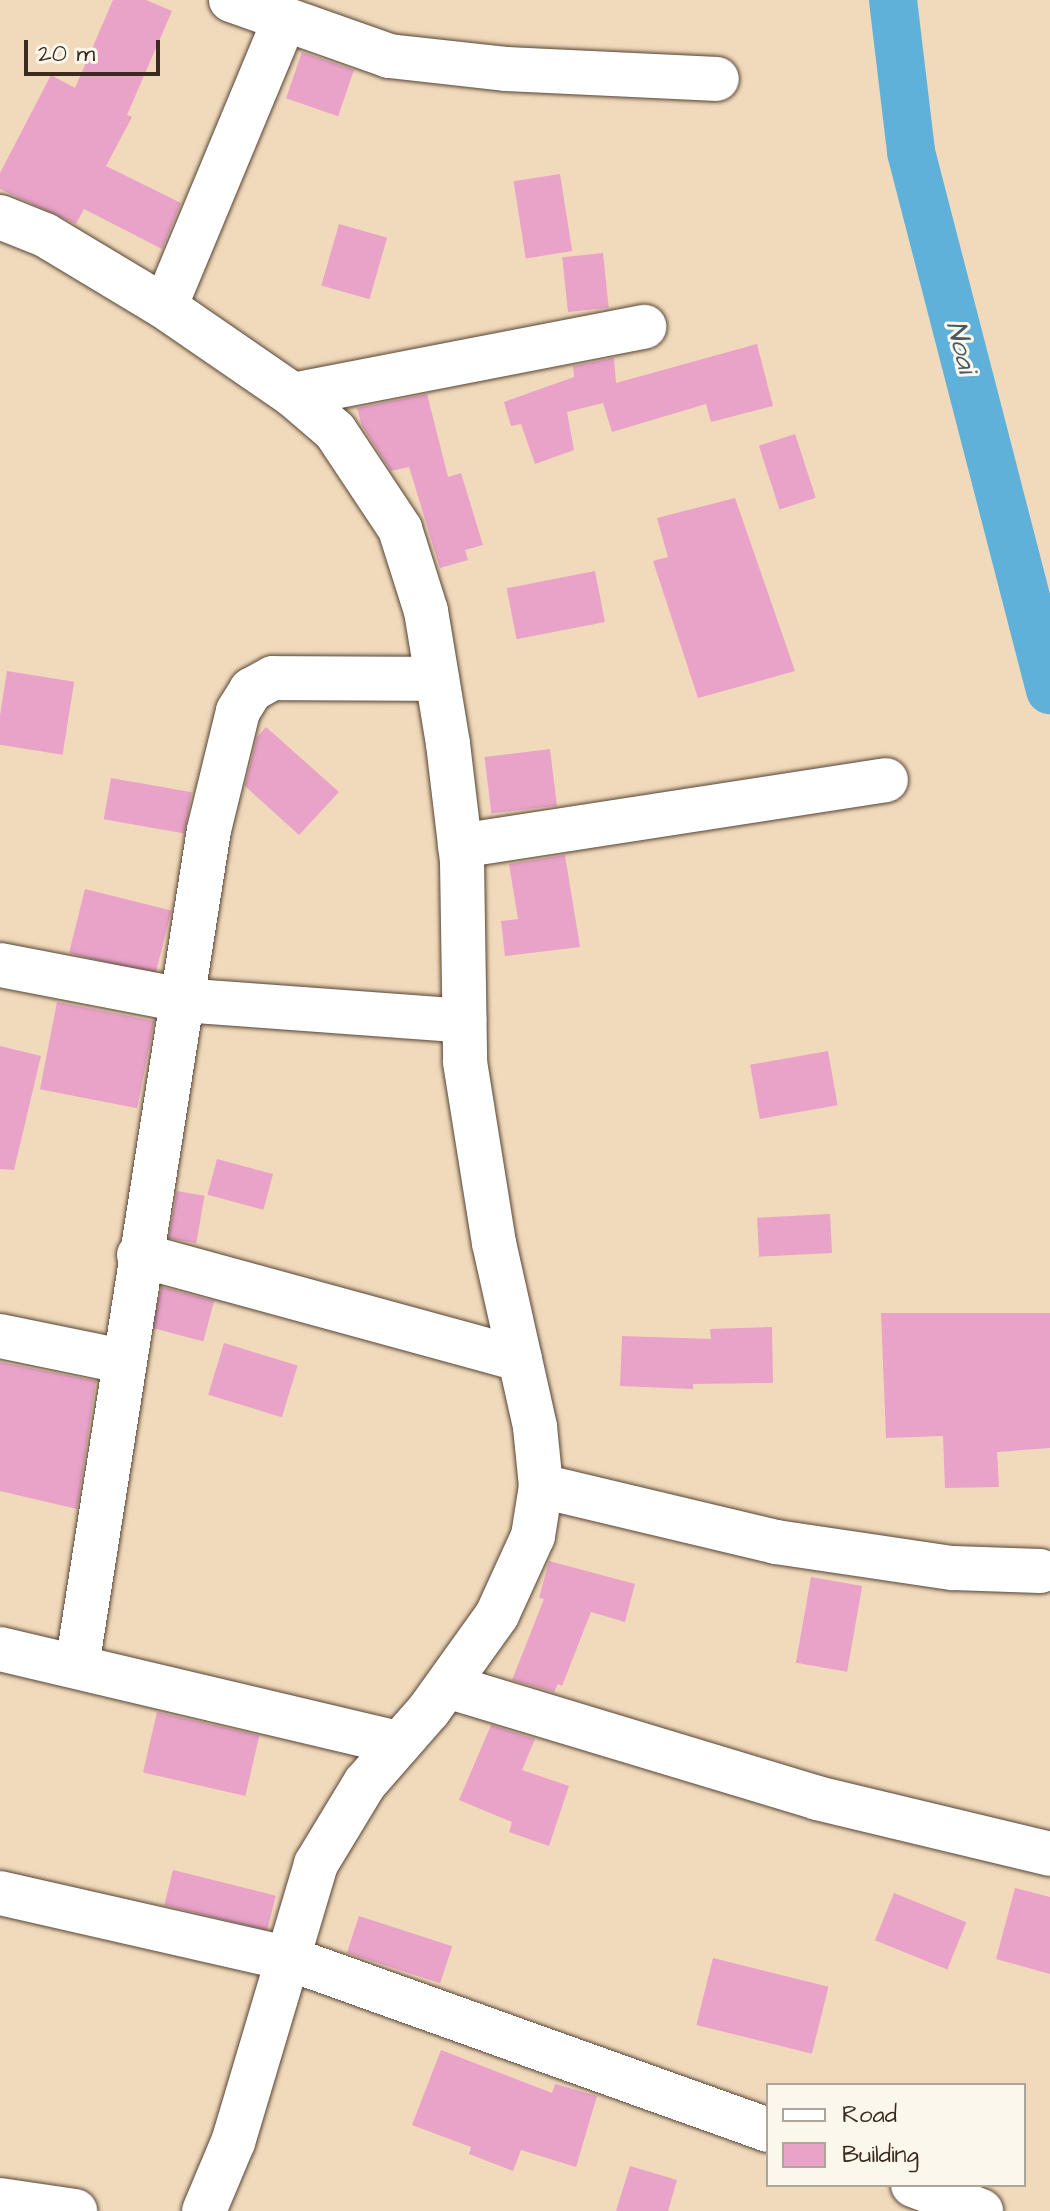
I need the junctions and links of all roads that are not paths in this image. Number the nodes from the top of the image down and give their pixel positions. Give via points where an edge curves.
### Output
1 (231, 0) edge
2 (284, 21) junction
3 (717, 79) dead end
4 (0, 217) edge
5 (165, 307) junction
6 (644, 327) dead end
7 (293, 395) junction
8 (437, 679) junction
9 (886, 780) dead end
10 (460, 846) junction
11 (0, 965) edge
12 (181, 1000) junction
13 (464, 1021) junction
14 (139, 1255) junction
15 (0, 1336) edge
16 (520, 1359) junction
17 (122, 1361) junction
18 (541, 1486) junction
19 (1040, 1571) dead end
20 (0, 1649) edge
21 (77, 1666) junction
22 (447, 1686) junction
23 (399, 1743) junction
24 (1050, 1854) edge
25 (0, 1893) edge
26 (290, 1959) junction
27 (766, 2129) edge
28 (918, 2187) edge
29 (0, 2200) edge
30 (75, 2211) edge
31 (204, 2211) edge
32 (981, 2211) edge

1 - 2 street
2 - 3 street via 389,56 507,69
2 - 5 street
4 - 5 street via 45,235
5 - 7 street
6 - 7 street
7 - 8 street via 335,431 400,529 426,611
8 - 10 street
8 - 12 street via 273,678 251,690 238,711 209,830
9 - 10 street
10 - 13 street
11 - 12 street
12 - 13 street
12 - 14 street
13 - 16 street via 465,1062 489,1212
14 - 16 street
14 - 17 street
15 - 17 street
16 - 18 street
17 - 21 street
18 - 19 street via 776,1542 953,1568
18 - 22 street via 533,1536 497,1615
20 - 21 street
21 - 23 street
22 - 23 street
22 - 24 street via 817,1798
23 - 26 street via 333,1828 316,1864
25 - 26 street
26 - 27 street
26 - 31 street via 233,2142
28 - 32 street
29 - 30 street

